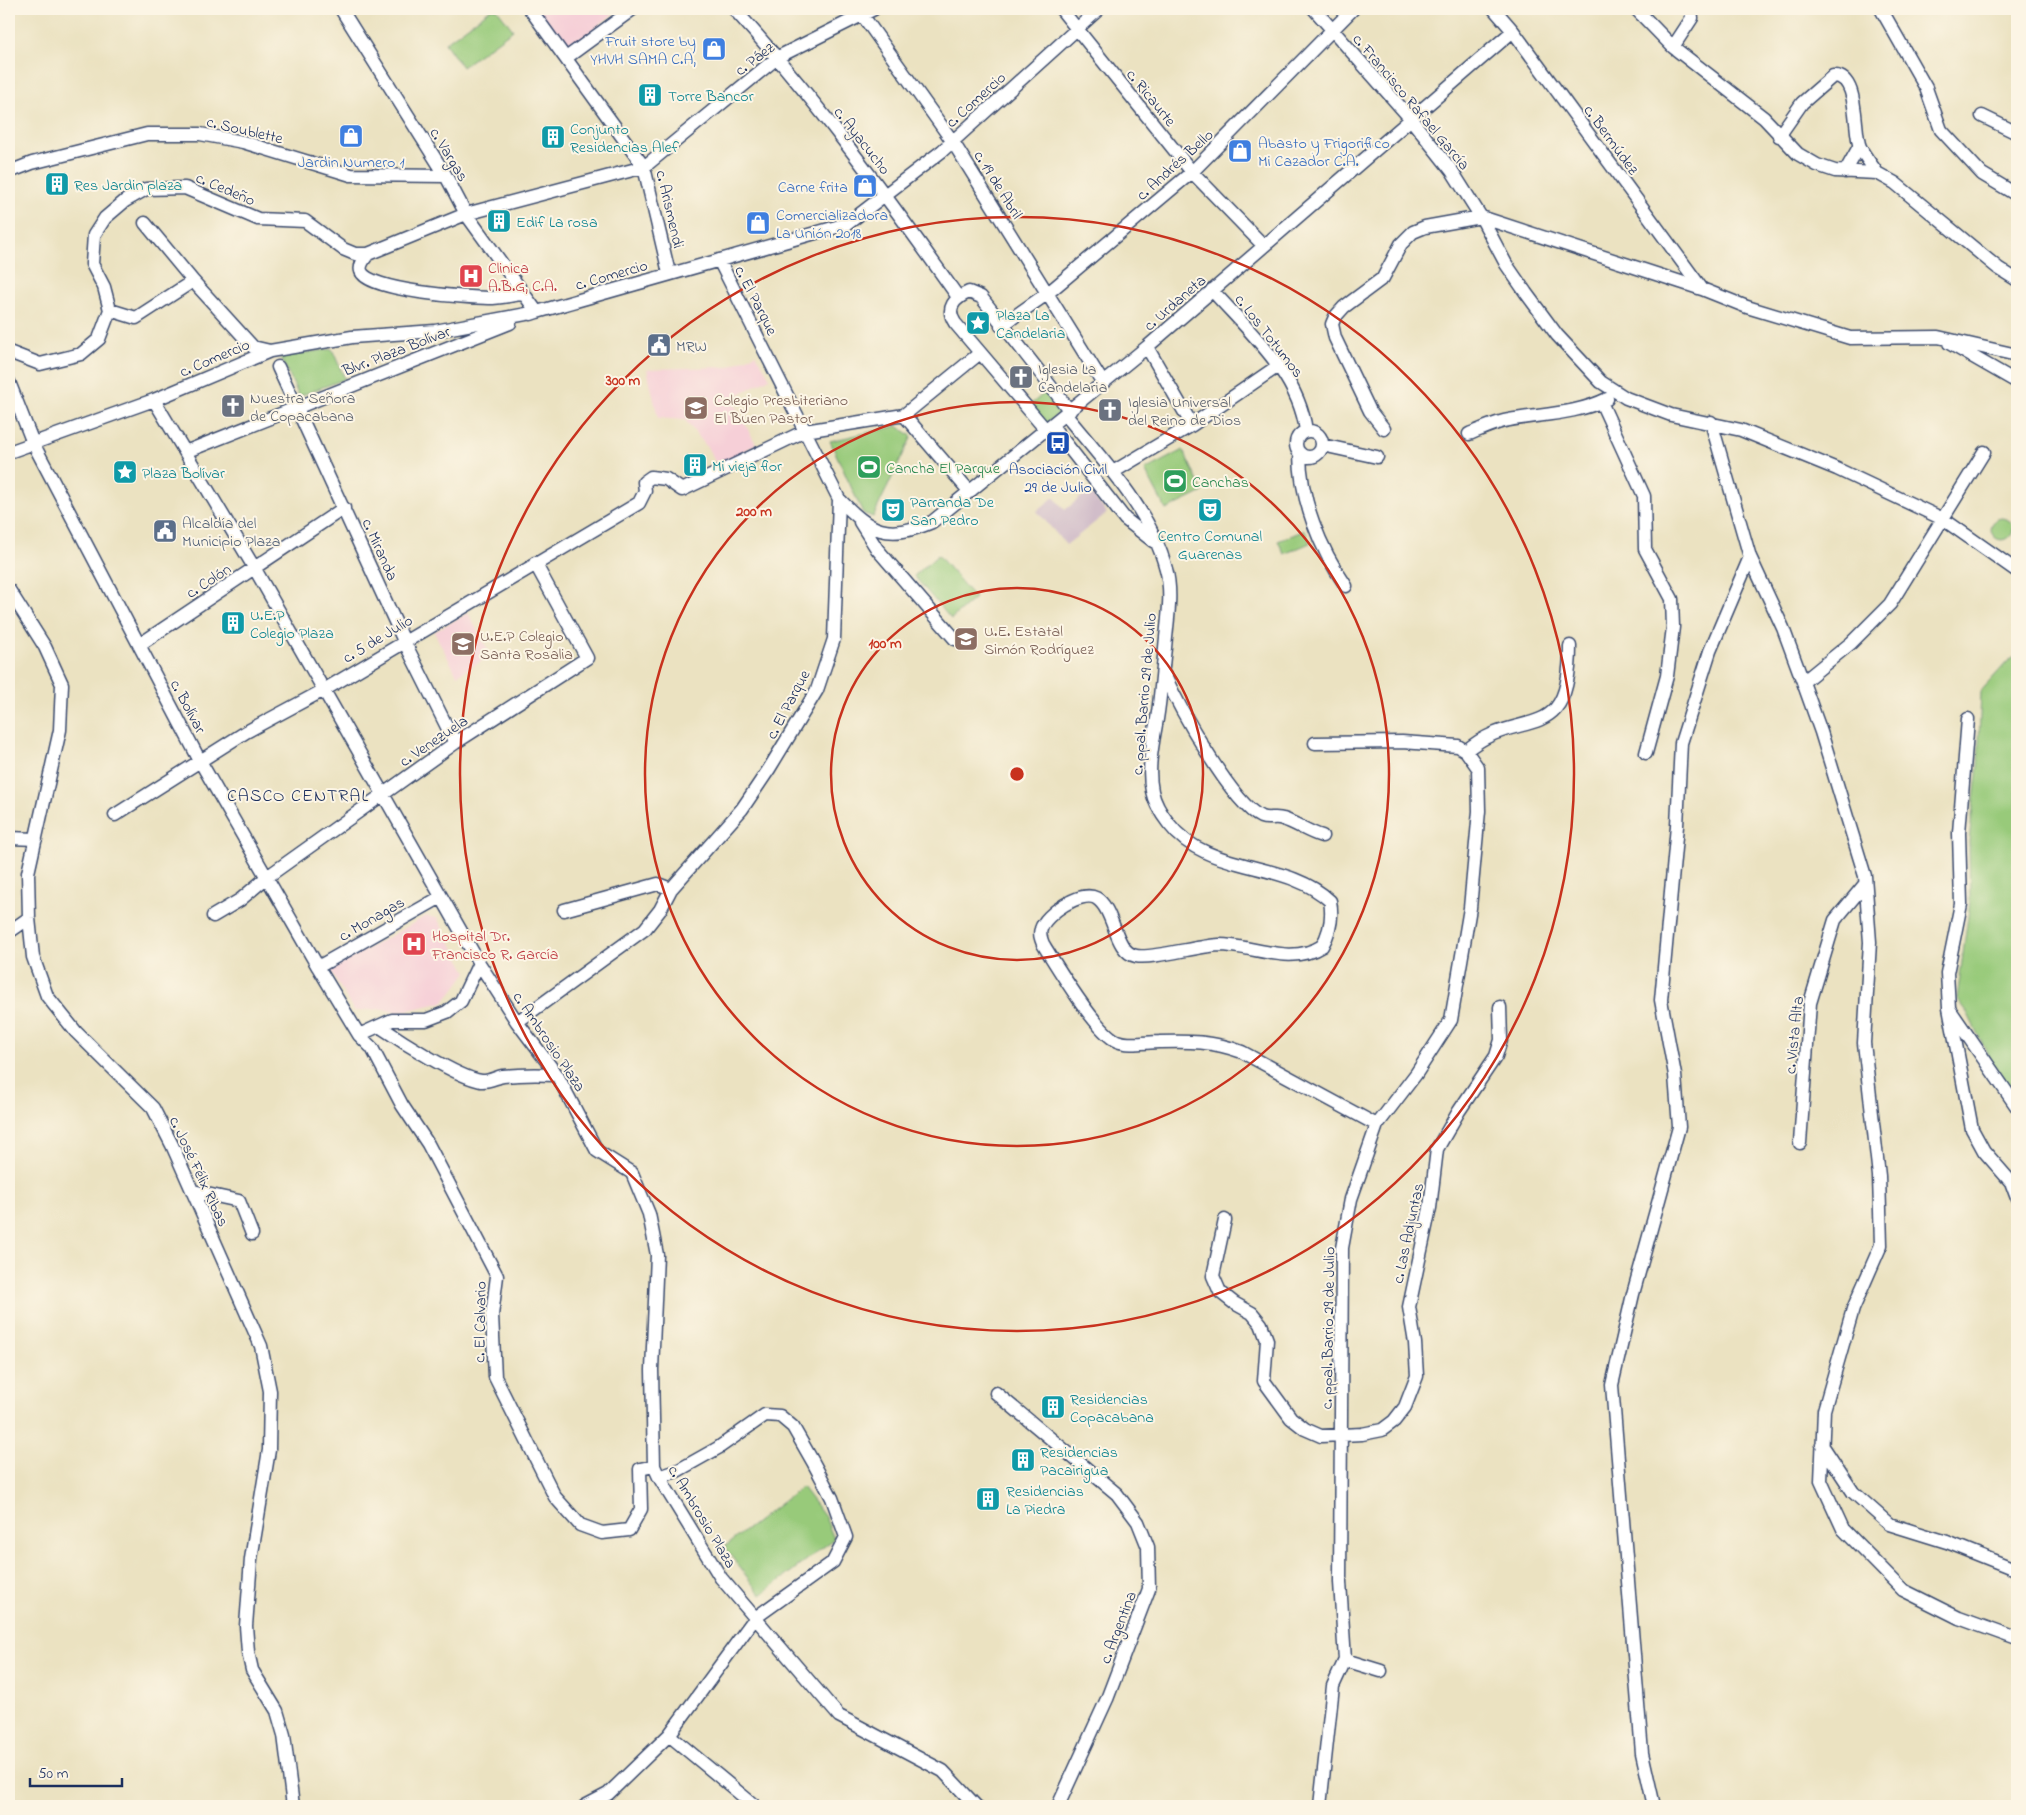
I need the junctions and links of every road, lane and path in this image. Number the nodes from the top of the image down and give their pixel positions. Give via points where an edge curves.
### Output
1 (341, 9) edge
2 (530, 9) edge
3 (634, 9) edge
4 (734, 9) edge
5 (1061, 9) edge
6 (1099, 9) edge
7 (1314, 9) edge
8 (1353, 9) edge
9 (1494, 9) edge
10 (1636, 9) edge
11 (1881, 9) edge
12 (865, 11) edge
13 (1694, 12) edge
14 (1076, 30) junction
15 (1332, 30) junction
16 (1514, 31) junction
17 (1673, 47) junction
18 (778, 57) junction
19 (566, 58) junction
20 (1982, 116) dead end
21 (1410, 118) junction
22 (2017, 133) edge
23 (1779, 136) junction
24 (952, 142) junction
25 (1859, 146) junction
26 (644, 167) junction
27 (9, 172) edge
28 (1192, 172) junction
29 (1845, 172) junction
30 (1877, 173) junction
31 (446, 176) junction
32 (886, 195) junction
33 (2017, 195) edge
34 (466, 214) junction
35 (1481, 217) junction
36 (145, 223) dead end
37 (1263, 245) junction
38 (368, 254) junction
39 (719, 260) junction
40 (669, 273) junction
41 (2017, 280) edge
42 (193, 281) junction
43 (1212, 290) junction
44 (1702, 290) junction
45 (1048, 293) junction
46 (524, 294) junction
47 (958, 296) junction
48 (110, 310) junction
49 (537, 312) junction
50 (1001, 326) junction
51 (1938, 337) junction
52 (1147, 347) junction
53 (270, 351) junction
54 (9, 352) edge
55 (980, 353) junction
56 (2017, 354) edge
57 (1278, 366) junction
58 (278, 368) dead end
59 (9, 382) edge
60 (2017, 382) edge
61 (1103, 383) junction
62 (1618, 393) junction
63 (154, 400) junction
64 (1601, 402) junction
65 (297, 406) junction
66 (1068, 412) junction
67 (904, 415) junction
68 (1711, 422) junction
69 (1192, 425) junction
70 (1049, 428) junction
71 (805, 430) junction
72 (1384, 430) dead end
73 (1306, 431) junction
74 (1469, 434) dead end
75 (33, 443) junction
76 (1322, 445) junction
77 (9, 452) edge
78 (185, 452) junction
79 (1984, 452) dead end
80 (1300, 453) junction
81 (1377, 457) dead end
82 (1118, 470) dead end
83 (970, 492) junction
84 (839, 499) junction
85 (344, 508) junction
86 (856, 516) junction
87 (1943, 519) junction
88 (1159, 546) junction
89 (1750, 557) junction
90 (535, 563) junction
91 (254, 569) junction
92 (2017, 571) edge
93 (1346, 586) dead end
94 (9, 590) edge
95 (955, 640) dead end
96 (404, 641) junction
97 (139, 645) junction
98 (1570, 646) dead end
99 (1164, 674) junction
100 (1802, 682) junction
101 (324, 690) junction
102 (1968, 719) dead end
103 (455, 743) junction
104 (1315, 743) dead end
105 (1466, 751) junction
106 (1646, 753) dead end
107 (200, 761) junction
108 (383, 793) junction
109 (115, 815) dead end
110 (1322, 836) dead end
111 (9, 838) edge
112 (36, 839) junction
113 (267, 877) junction
114 (1865, 884) junction
115 (671, 889) junction
116 (441, 897) junction
117 (564, 910) dead end
118 (213, 916) dead end
119 (29, 918) junction
120 (9, 932) edge
121 (479, 963) junction
122 (318, 967) junction
123 (1500, 1006) dead end
124 (1949, 1008) junction
125 (517, 1022) junction
126 (379, 1026) junction
127 (359, 1035) junction
128 (557, 1075) junction
129 (2017, 1107) edge
130 (1377, 1125) junction
131 (1800, 1143) dead end
132 (193, 1191) junction
133 (2017, 1198) edge
134 (1225, 1220) dead end
135 (252, 1234) dead end
136 (996, 1393) dead end
137 (1342, 1436) junction
138 (1822, 1445) junction
139 (656, 1471) junction
140 (2017, 1570) edge
141 (755, 1618) junction
142 (2017, 1639) edge
143 (1345, 1660) junction
144 (1381, 1671) dead end
145 (669, 1735) junction
146 (293, 1806) edge
147 (585, 1806) edge
148 (755, 1806) edge
149 (976, 1806) edge
150 (1058, 1806) edge
151 (1320, 1806) edge
152 (1654, 1806) edge

1 - 31 street, c. Vargas
2 - 19 street, c. Arismendi
3 - 19 street
4 - 18 street, c. Ayacucho
5 - 14 street, c. Ricaurte
6 - 14 street, c. Comercio
7 - 15 street, c. Francisco Rafael García
8 - 15 street, c. Andrés Bello
9 - 16 street, c. Bermúdez
10 - 17 street
11 - 33 street via 1926,88 1941,130 1982,174
12 - 18 street, c. Páez
12 - 24 street, c. 19 de Abril
13 - 17 street
14 - 24 street, c. Comercio
14 - 28 street, c. Ricaurte
15 - 21 street, c. Francisco Rafael García
15 - 28 street, c. Andrés Bello
16 - 21 street, c. Urdaneta
16 - 44 street, c. Bermúdez
17 - 23 street via 1764,118
18 - 26 street, c. Páez
18 - 32 street, c. Ayacucho
19 - 26 street, c. Arismendi
20 - 22 street
21 - 35 street, c. Francisco Rafael García via 1452,171
21 - 37 street, c. Urdaneta
23 - 25 street via 1802,103 1837,76 1842,78 1852,96
23 - 29 street via 1798,154 1817,165
24 - 32 street, c. Comercio
24 - 45 street, c. 19 de Abril
25 - 29 street
25 - 30 street
26 - 34 street, c. Páez
26 - 40 street, c. Arismendi
27 - 31 street, c. Soublette via 32,163 147,134 200,134 242,142 351,175
28 - 37 street, c. Ricaurte
28 - 45 street, c. Andrés Bello
29 - 30 street
30 - 41 street via 1895,183
31 - 34 street, c. Vargas
32 - 39 street, c. Comercio via 847,224
32 - 47 street, c. Ayacucho
34 - 38 street
34 - 46 street, c. Vargas
35 - 44 street
35 - 62 street, c. Francisco Rafael García via 1506,264 1557,334 1601,382
35 - 72 street via 1413,232 1401,244 1383,278 1335,317 1332,324 1335,338 1370,412
36 - 42 street
37 - 43 street, c. Urdaneta
38 - 46 street via 361,264 361,271 367,278 390,286 464,297
38 - 48 street, c. Cedeño via 355,254 343,249 305,221 258,218 185,188 146,189 105,218 94,235 92,264 104,287
39 - 40 street, c. Comercio
39 - 71 street, c. El Parque
40 - 49 street, c. Comercio
42 - 48 street via 136,318
42 - 53 street via 253,347
43 - 52 street, c. Urdaneta
43 - 57 street, c. Los Totumos
44 - 51 street via 1850,338
45 - 50 street, c. Andrés Bello
45 - 61 street, c. 19 de Abril
46 - 49 street, c. Vargas
47 - 50 street via 969,292 976,294
47 - 55 street via 950,316
48 - 54 street via 99,339 81,354 40,364
49 - 53 street, c. Comercio via 435,331 352,337
49 - 65 street, Blvr. Plaza Bolívar
50 - 66 street
51 - 56 street
51 - 60 street
52 - 61 street, c. Urdaneta
52 - 69 street
53 - 63 street, c. Comercio
55 - 67 street
55 - 70 street
57 - 69 street
57 - 73 street, c. Los Totumos via 1296,396
58 - 65 street, c. Miranda
59 - 75 street, c. Bolívar
61 - 66 street, c. Urdaneta
62 - 64 street
62 - 68 street, c. Francisco Rafael García via 1671,415
63 - 75 street, c. Comercio
63 - 78 street, c. Ambrosio Plaza
64 - 74 street via 1565,412 1506,420
64 - 106 street via 1644,496 1645,549 1672,599 1673,627 1667,676
65 - 78 street, Blvr. Plaza Bolívar
65 - 85 street, c. Miranda
66 - 70 street, c. Urdaneta
66 - 88 street, c. ppal. Barrio 29 de Julio via 1132,501
67 - 71 street
67 - 83 street
68 - 87 street, c. Francisco Rafael García via 1742,430 1837,469
68 - 89 street
69 - 82 street
70 - 83 street, c. Urdaneta
70 - 88 street via 1125,519
71 - 84 street, c. El Parque
71 - 90 street, c. 5 de Julio via 682,490 666,478 651,477 644,482 645,491 639,503
73 - 76 street via 1316,433
73 - 80 street via 1296,443
75 - 77 street, c. Comercio
75 - 97 street, c. Bolívar
76 - 80 street via 1310,457
76 - 81 street
78 - 91 street, c. Ambrosio Plaza
79 - 87 street
80 - 93 street via 1304,491 1314,522 1336,572
83 - 86 street, c. Urdaneta via 932,522 913,530 874,530
84 - 86 street, c. Urdaneta
84 - 115 street, c. El Parque via 834,639 817,690 742,809
85 - 91 street, c. Colón
85 - 96 street, c. Miranda
86 - 95 street via 877,549
87 - 92 street, c. Francisco Rafael García
87 - 100 street via 1890,604 1851,643
88 - 99 street, c. ppal. Barrio 29 de Julio via 1167,570 1169,591
89 - 100 street via 1783,628
89 - 152 street via 1710,651 1682,743 1661,1000 1676,1075 1679,1127 1633,1294 1612,1385 1642,1753
90 - 96 street, c. 5 de Julio
90 - 103 street, c. Venezuela via 587,658
91 - 97 street, c. Colón
91 - 101 street, c. Ambrosio Plaza
94 - 112 street, c. José Félix Ribas via 45,647 62,684 60,730
96 - 101 street, c. 5 de Julio
96 - 103 street, c. Miranda
97 - 107 street, c. Bolívar
98 - 105 street via 1568,682 1554,710 1541,720 1484,737
99 - 110 street via 1179,708 1240,798 1261,817 1285,819
99 - 130 street, c. ppal. Barrio 29 de Julio via 1150,776 1156,804 1168,824 1192,846 1312,887 1322,894 1330,901 1332,911 1326,939 1322,946 1304,956 1220,945 1136,956 1130,954 1118,937 1099,900 1084,896 1061,907 1044,923 1040,935 1043,944 1098,1024 1115,1040 1126,1043 1177,1041 1221,1044 1242,1052
100 - 114 street via 1821,732
101 - 107 street, c. 5 de Julio
101 - 108 street, c. Ambrosio Plaza
102 - 124 street via 1959,832 1961,904 1947,973
103 - 108 street, c. Venezuela
104 - 105 street via 1402,742 1458,746
105 - 130 street via 1478,768 1479,811 1470,908 1451,1020
107 - 109 street, c. 5 de Julio
107 - 113 street, c. Bolívar
108 - 113 street, c. Venezuela
108 - 116 street, c. Ambrosio Plaza
111 - 112 street
112 - 119 street, c. José Félix Ribas via 28,874
113 - 118 street, c. Venezuela via 240,900
113 - 122 street, c. Bolívar
114 - 131 street, c. Vista Alta via 1835,920 1810,1003
114 - 138 street via 1870,942 1864,1043 1879,1176 1881,1245 1851,1318 1824,1410
115 - 117 street via 658,884
115 - 125 street, c. El Parque via 645,929
116 - 121 street, c. Ambrosio Plaza
116 - 122 street, c. Monagas
119 - 120 street
119 - 132 street, c. José Félix Ribas via 33,957 47,996 76,1032 152,1108
121 - 125 street, c. Ambrosio Plaza
121 - 126 street via 461,1000 447,1012 426,1020 392,1020
122 - 127 street, c. Bolívar
123 - 137 street, c. Las Adjuntas via 1500,1040 1496,1056 1437,1149 1430,1208 1409,1308 1417,1360 1412,1392 1405,1407 1382,1430
124 - 129 street
124 - 133 street via 1972,1129 1984,1151 2011,1182
125 - 128 street, c. Ambrosio Plaza
126 - 127 street
126 - 128 street via 412,1047 482,1082 501,1076
127 - 139 street, c. El Calvario via 372,1048 402,1105 428,1144 497,1276 492,1314 495,1376 555,1496 580,1525 602,1533 629,1530 640,1509 640,1469
128 - 139 street, c. Ambrosio Plaza via 597,1151 632,1173 649,1214 657,1255 652,1370
130 - 137 street, c. ppal. Barrio 29 de Julio via 1351,1199 1342,1248
132 - 135 street via 238,1201
132 - 146 street, c. José Félix Ribas via 261,1346 270,1391 270,1450 250,1559 246,1626 252,1670 276,1712 284,1736
134 - 137 street, c. Las Adjuntas via 1213,1276 1220,1292 1252,1313 1268,1340 1264,1382 1291,1418 1305,1429 1321,1436
136 - 150 street, c. Argentina via 1117,1494 1138,1522 1148,1546 1149,1589 1107,1699
137 - 143 street, c. ppal. Barrio 29 de Julio via 1340,1582
138 - 140 street via 1853,1492 1889,1524 1947,1542
138 - 142 street via 1821,1481 1843,1529 1904,1590 1959,1618
139 - 141 street, c. Ambrosio Plaza via 721,1578
139 - 141 street via 677,1471 764,1416 780,1416 793,1427 832,1498 846,1537 832,1562
141 - 145 street
141 - 149 street, c. Ambrosio Plaza via 840,1716 943,1771
143 - 144 street
143 - 151 street, c. ppal. Barrio 29 de Julio via 1334,1686
145 - 147 street via 608,1794
145 - 148 street

